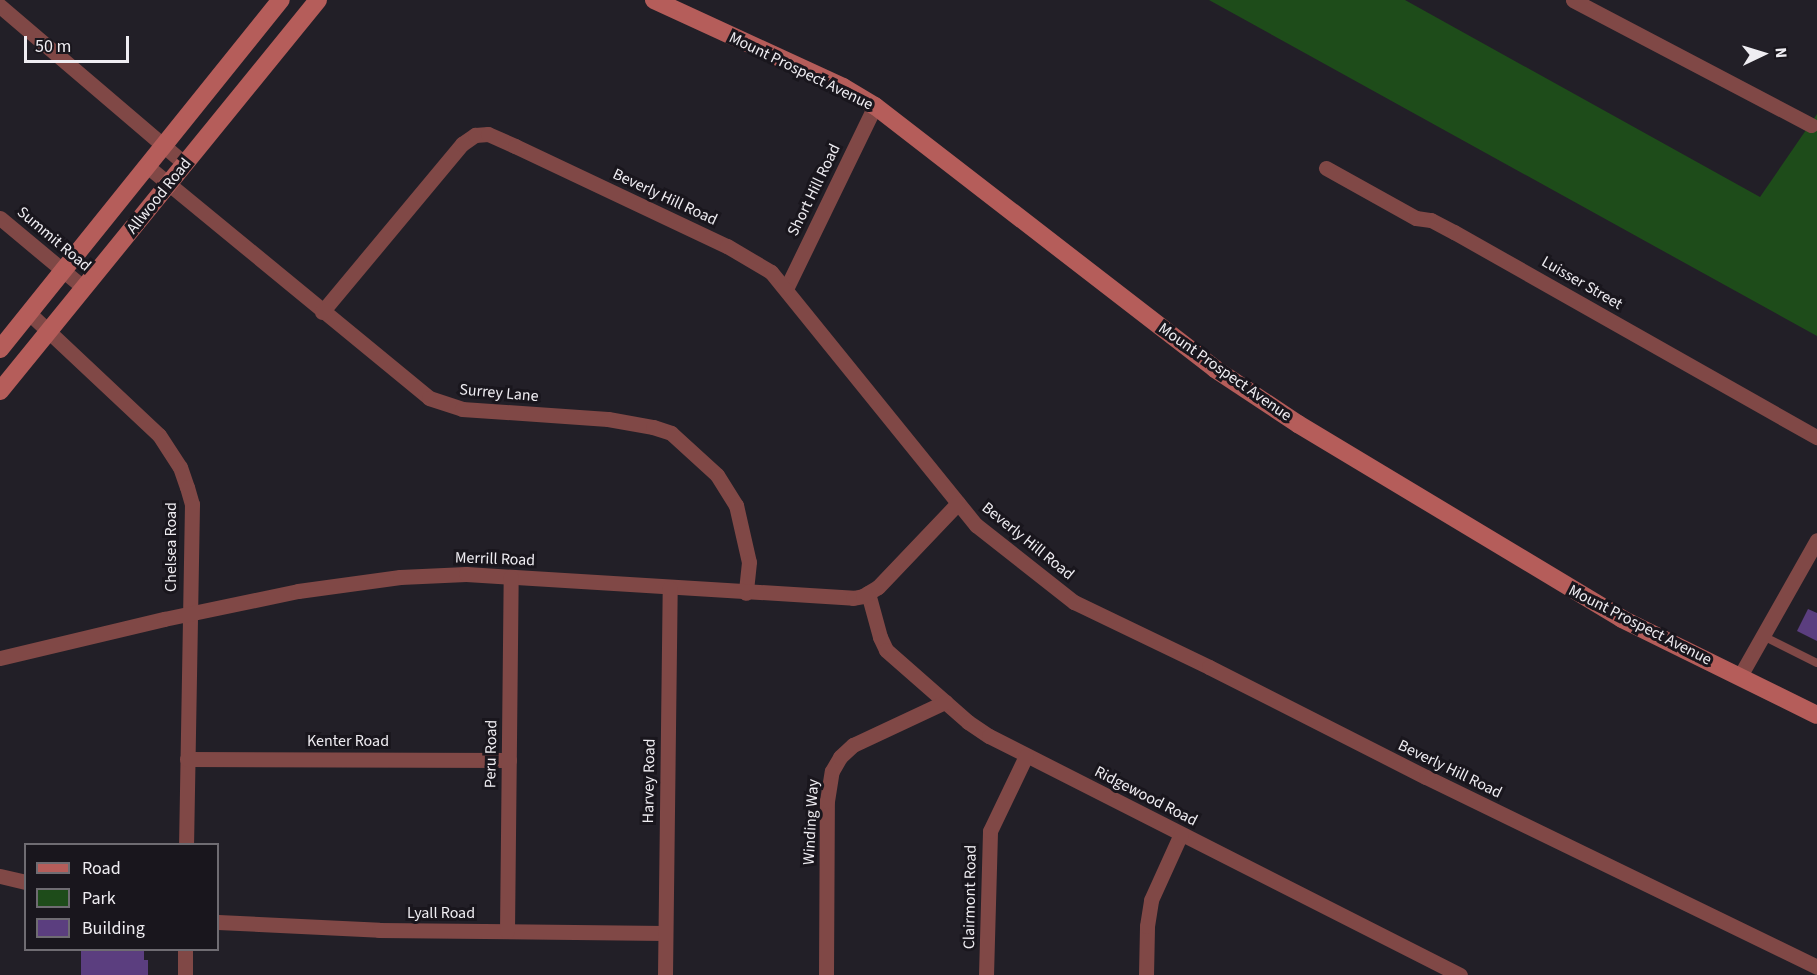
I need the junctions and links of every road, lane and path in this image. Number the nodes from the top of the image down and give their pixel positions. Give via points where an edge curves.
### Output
1 (281, 0) edge
2 (318, 0) edge
3 (654, 0) edge
4 (1573, 0) edge
5 (0, 6) edge
6 (875, 106) junction
7 (1811, 125) dead end
8 (162, 147) junction
9 (185, 164) junction
10 (147, 166) junction
11 (1326, 168) dead end
12 (168, 185) junction
13 (0, 218) edge
14 (63, 270) junction
15 (84, 288) junction
16 (786, 290) junction
17 (322, 312) junction
18 (28, 313) junction
19 (48, 332) junction
20 (0, 348) edge
21 (0, 391) edge
22 (1817, 437) edge
23 (958, 503) junction
24 (1817, 540) edge
25 (510, 577) junction
26 (670, 588) junction
27 (746, 593) junction
28 (868, 593) junction
29 (189, 614) junction
30 (1763, 636) junction
31 (0, 658) edge
32 (1817, 663) edge
33 (1740, 676) junction
34 (945, 702) junction
35 (1817, 716) edge
36 (1026, 756) junction
37 (187, 759) junction
38 (509, 760) junction
39 (1181, 834) junction
40 (186, 843) edge
41 (0, 876) edge
42 (24, 882) edge
43 (219, 922) edge
44 (507, 931) junction
45 (665, 933) junction
46 (185, 951) edge
47 (1817, 967) edge
48 (185, 975) edge
49 (665, 975) edge
50 (826, 975) edge
51 (986, 975) edge
52 (1146, 975) edge
53 (1460, 975) edge

1 - 8 street, Allwood Road
2 - 9 street, Allwood Road
3 - 6 street, Mount Prospect Avenue via 843,87
4 - 7 street
5 - 8 street
6 - 16 street, Short Hill Road
6 - 33 street, Mount Prospect Avenue via 1215,369 1289,418 1592,602
8 - 9 street
8 - 10 street, Allwood Road
9 - 12 street, Allwood Road
10 - 12 street, Surrey Lane
10 - 14 street, Allwood Road
11 - 22 street, Luisser Street via 1416,218 1431,220 1454,232
12 - 15 street, Allwood Road
12 - 17 street, Surrey Lane
13 - 14 street, Summit Road
14 - 15 street, Summit Road
14 - 18 street, Allwood Road
15 - 19 street, Allwood Road
16 - 17 street, Beverly Hill Road via 760,264 727,246 489,134 475,135 462,144
16 - 23 street, Beverly Hill Road
17 - 27 street, Surrey Lane via 412,387 444,405 486,412 608,419 671,433 710,467 736,505 749,562
18 - 19 street, Chelsea Road
18 - 20 street, Allwood Road
19 - 21 street, Allwood Road
19 - 29 street, Chelsea Road via 159,435 180,467 192,504
23 - 28 street, Merrill Road via 897,569
23 - 47 street, Beverly Hill Road via 976,525 1074,602
24 - 30 street
25 - 26 street, Merrill Road
25 - 29 street, Merrill Road via 466,574 361,581
25 - 38 street, Peru Road
26 - 27 street, Merrill Road
26 - 45 street, Harvey Road
27 - 28 street, Merrill Road via 838,599
28 - 34 street, Ridgewood Road via 886,650
29 - 31 street, Merrill Road
29 - 37 street, Chelsea Road
30 - 32 lane
30 - 33 street
33 - 35 street, Mount Prospect Avenue
34 - 36 street, Ridgewood Road via 982,731
34 - 50 street, Winding Way via 853,745 832,771 827,801
36 - 39 street, Ridgewood Road
36 - 51 street, Clairmont Road via 990,831
37 - 38 street, Kenter Road
37 - 40 street, Chelsea Road
38 - 44 street, Peru Road
39 - 52 street via 1150,900
39 - 53 street, Ridgewood Road
41 - 42 street
43 - 44 street, Lyall Road
44 - 45 street, Lyall Road
45 - 49 street, Harvey Road
46 - 48 street

